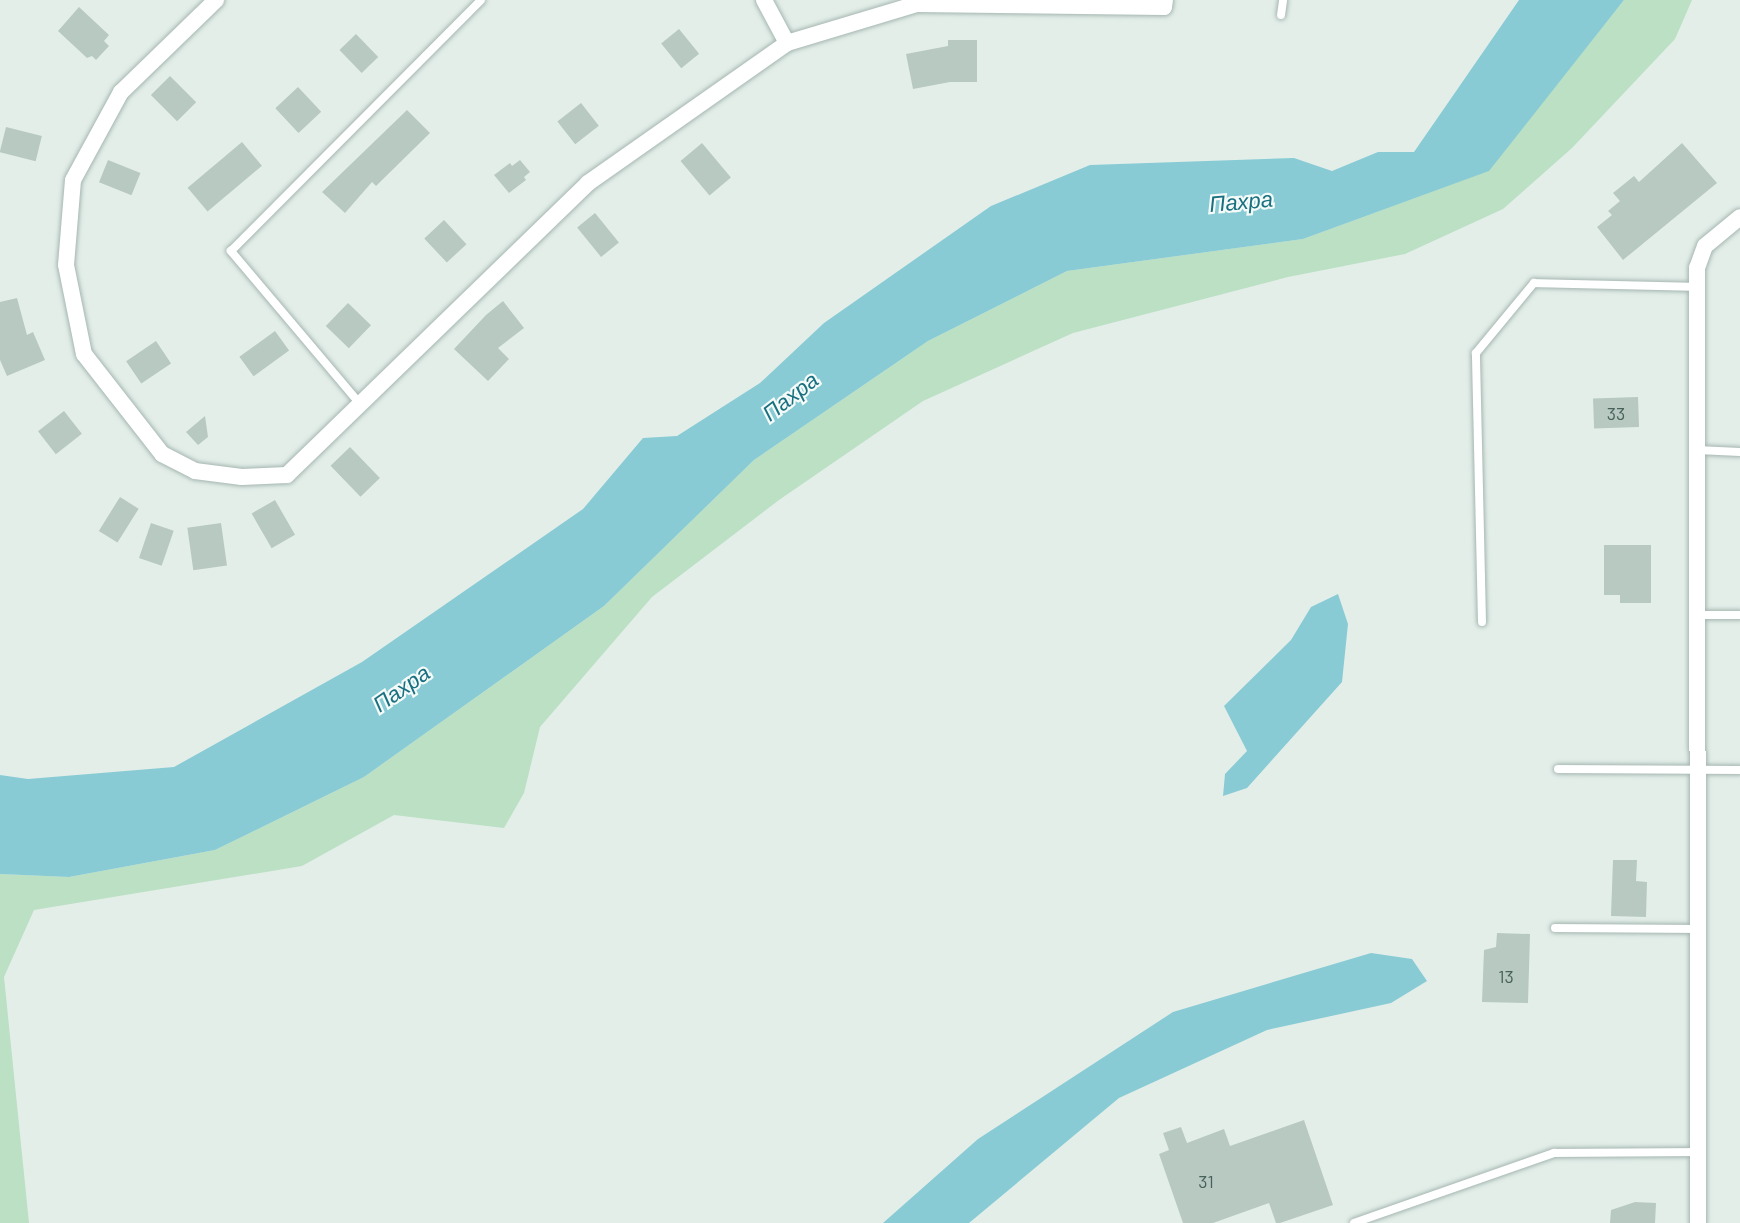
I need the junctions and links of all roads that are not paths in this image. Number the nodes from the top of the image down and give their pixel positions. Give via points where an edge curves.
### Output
1 (216, 0) edge
2 (481, 0) edge
3 (764, 0) edge
4 (1165, 0) edge
5 (1283, 0) edge
6 (1281, 15) dead end
7 (787, 43) junction
8 (1740, 218) edge
9 (1697, 287) junction
10 (361, 405) junction
11 (1697, 450) junction
12 (1740, 452) edge
13 (1697, 615) junction
14 (1740, 615) edge
15 (1482, 622) dead end
16 (1558, 769) dead end
17 (1740, 770) edge
18 (1699, 771) junction
19 (1555, 928) dead end
20 (1699, 929) junction
21 (1698, 1152) junction
22 (1353, 1223) edge
23 (1698, 1223) edge

1 - 10 street via 121,92 73,180 66,265 84,354 162,454 195,471 242,477 288,475
2 - 10 lane via 231,251
3 - 7 street
4 - 7 street via 1164,7 917,4
5 - 6 lane
7 - 10 street via 588,183
8 - 9 street via 1705,246 1697,268
9 - 11 street
9 - 15 lane via 1534,283 1476,352
11 - 12 lane
11 - 13 street
13 - 14 lane
13 - 18 street
16 - 18 lane
17 - 18 lane
18 - 20 street
19 - 20 lane
20 - 21 street
21 - 22 lane via 1554,1153
21 - 23 street

